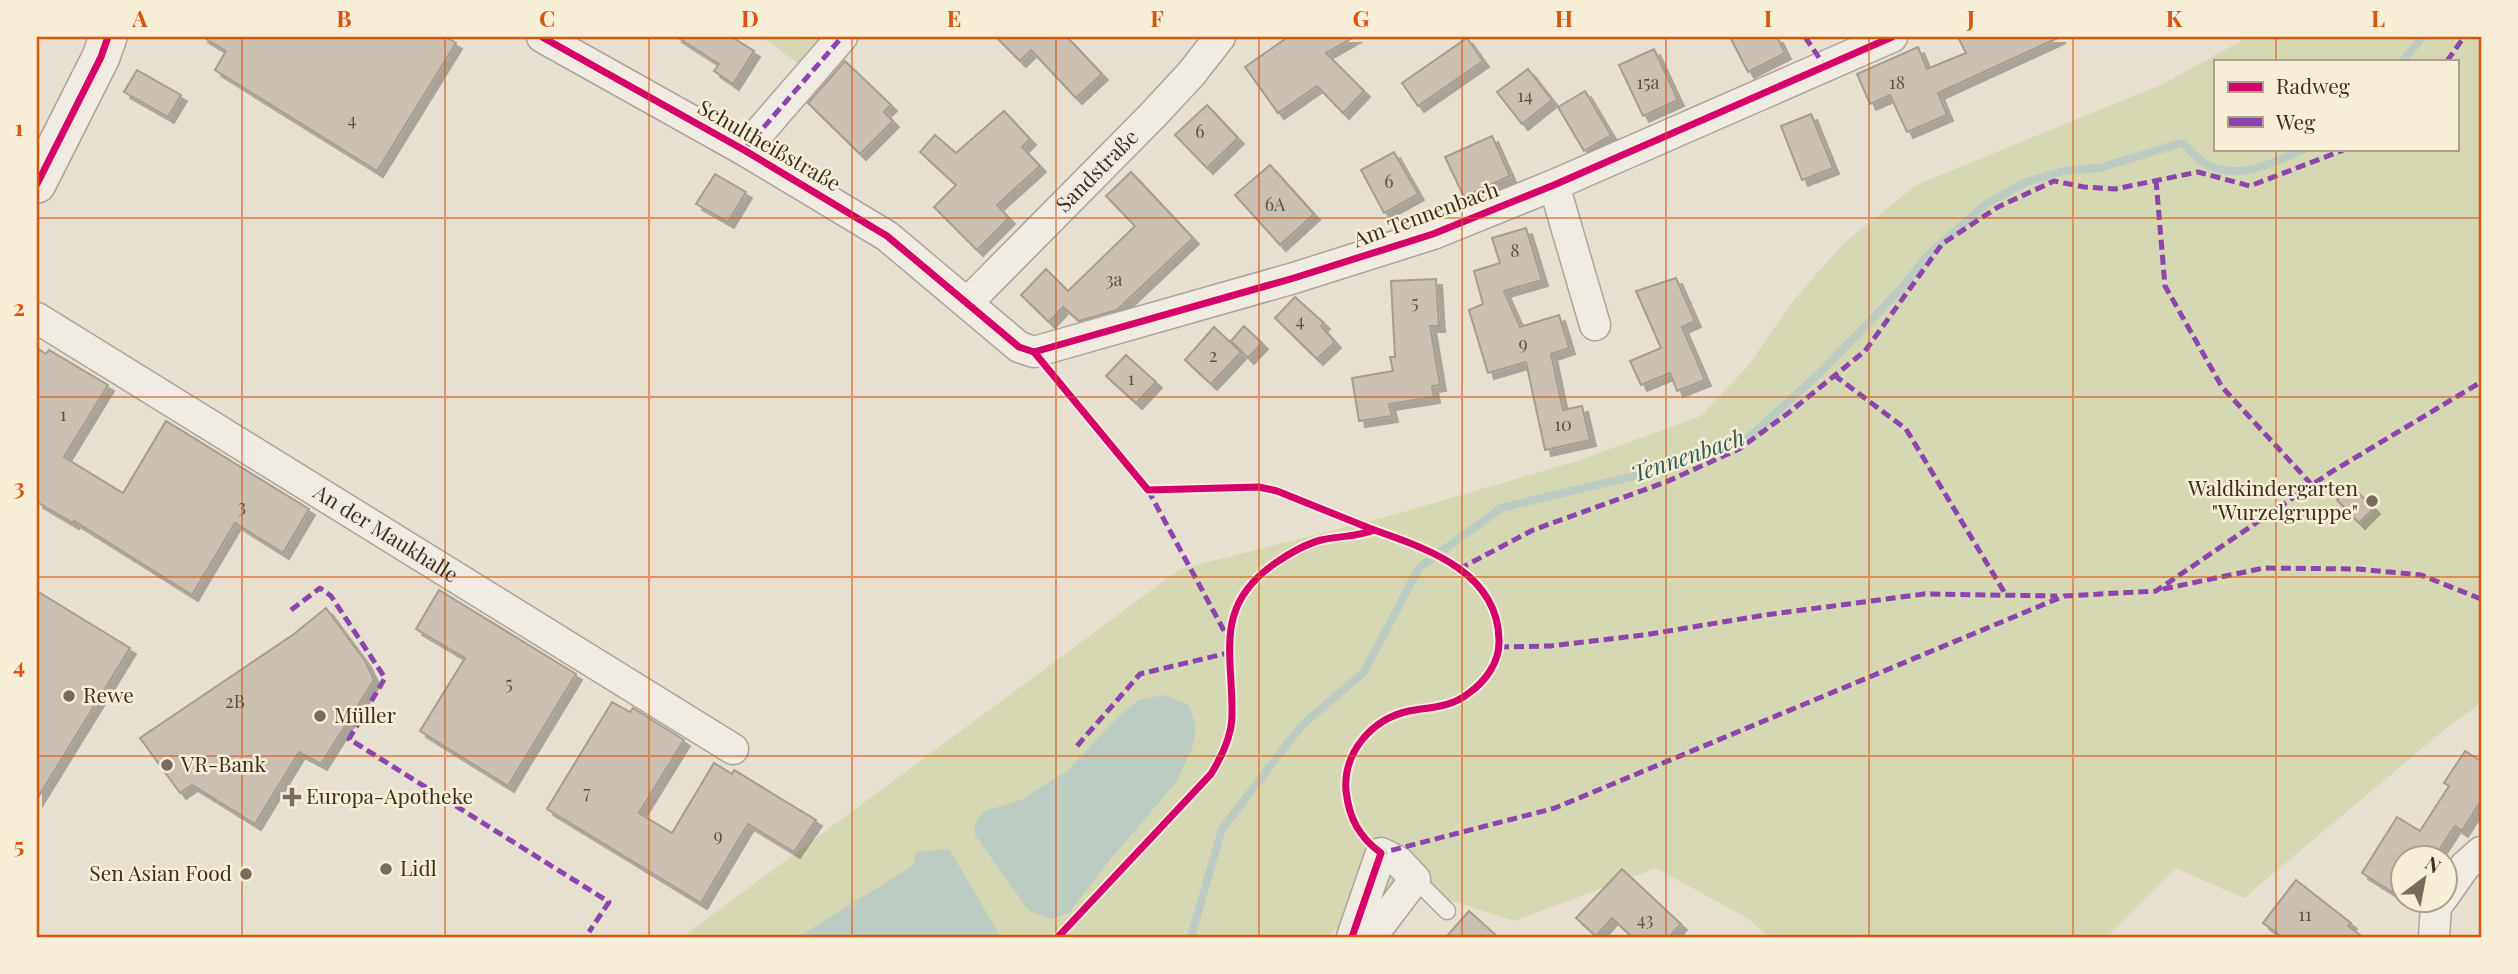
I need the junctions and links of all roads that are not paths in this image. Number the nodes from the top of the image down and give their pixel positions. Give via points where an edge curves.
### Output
1 (108, 37) edge
2 (542, 37) edge
3 (842, 37) edge
4 (1220, 37) edge
5 (1892, 37) edge
6 (744, 150) junction
7 (37, 184) edge
8 (1554, 185) junction
9 (968, 302) junction
10 (37, 318) edge
11 (1595, 325) dead end
12 (733, 749) dead end
13 (2481, 852) edge
14 (2458, 876) edge
15 (1415, 879) junction
16 (1447, 911) dead end
17 (2436, 914) edge
18 (1352, 937) edge
19 (1371, 937) edge
20 (2434, 937) edge

1 - 7 street
2 - 6 street, Schultheißstraße
3 - 6 street
4 - 9 street, Sandstraße via 1152,116
5 - 8 street, Am Tennenbach
6 - 9 street, Schultheißstraße via 887,236
8 - 9 street, Am Tennenbach via 1433,234 1034,352 1019,347
8 - 11 street
10 - 12 street, An der Maukhalle
13 - 14 street
15 - 16 lane
15 - 18 street via 1381,853
15 - 19 street
17 - 20 street

